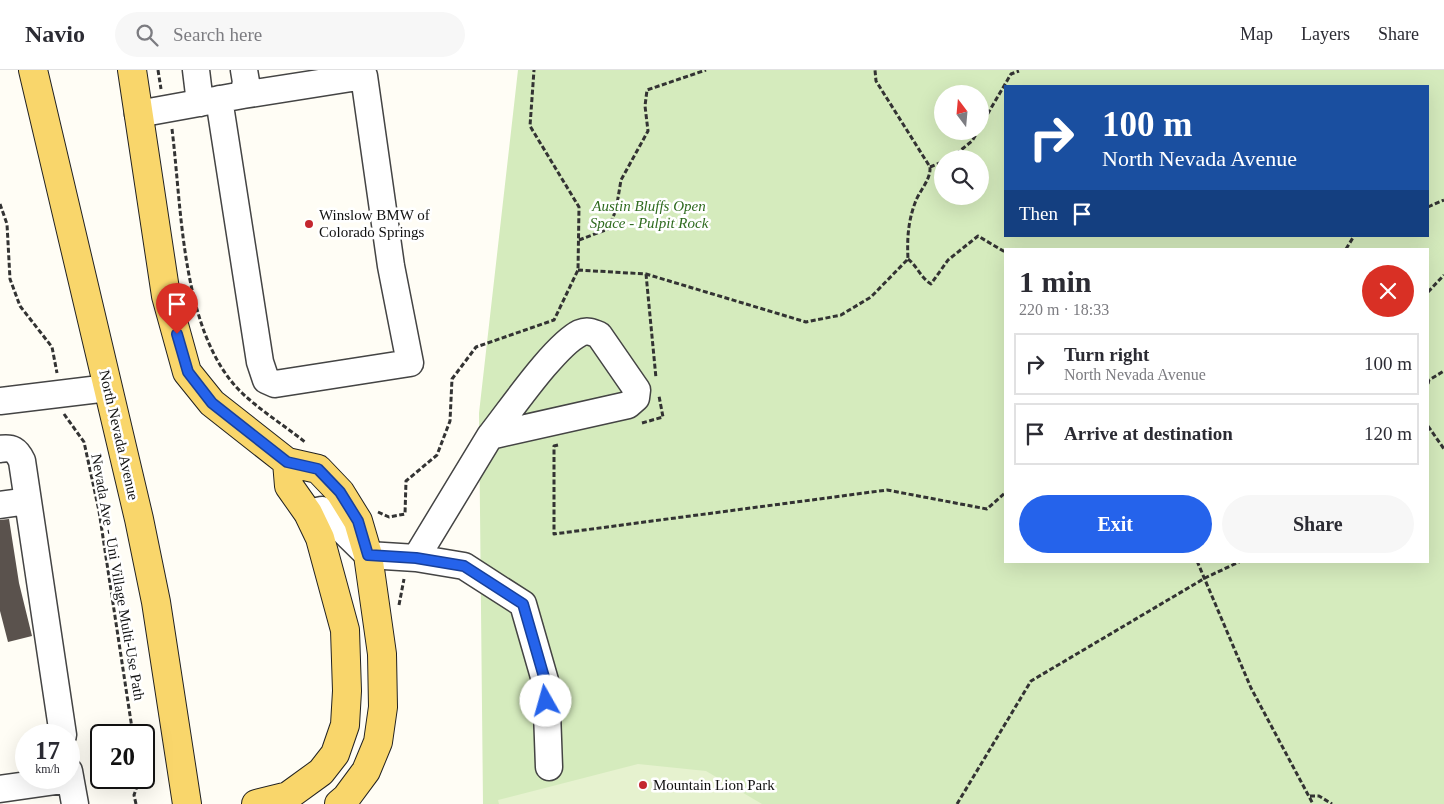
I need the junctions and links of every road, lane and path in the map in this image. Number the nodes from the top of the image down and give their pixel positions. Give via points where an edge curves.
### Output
1 (33, 70) edge
2 (132, 70) edge
3 (196, 70) edge
4 (534, 70) edge
5 (706, 70) edge
6 (875, 70) edge
7 (1019, 71) edge
8 (1005, 85) edge
9 (1004, 86) edge
10 (226, 92) edge
11 (989, 112) edge
12 (138, 114) junction
13 (973, 140) edge
14 (961, 150) edge
15 (934, 165) edge
16 (930, 167) junction
17 (1444, 200) edge
18 (0, 204) edge
19 (1429, 207) edge
20 (1353, 237) edge
21 (579, 240) junction
22 (1347, 248) edge
23 (1004, 251) edge
24 (908, 259) junction
25 (578, 270) junction
26 (1444, 276) edge
27 (1429, 291) edge
28 (1444, 370) edge
29 (1429, 382) edge
30 (108, 388) junction
31 (59, 394) junction
32 (0, 401) edge
33 (1429, 427) edge
34 (490, 436) junction
35 (0, 449) edge
36 (1444, 449) edge
37 (287, 462) junction
38 (1004, 494) edge
39 (28, 501) junction
40 (0, 505) edge
41 (308, 513) junction
42 (405, 514) dead end
43 (554, 534) dead end
44 (368, 555) junction
45 (416, 558) junction
46 (1198, 563) edge
47 (1237, 563) edge
48 (1205, 578) junction
49 (61, 724) edge
50 (131, 724) edge
51 (549, 767) dead end
52 (15, 786) edge
53 (0, 789) edge
54 (71, 789) edge
55 (136, 789) edge
56 (1309, 796) junction
57 (74, 804) edge
58 (136, 804) edge
59 (186, 804) edge
60 (256, 804) edge
61 (339, 804) edge
62 (957, 804) edge
63 (1313, 804) edge
64 (1332, 804) edge

1 - 30 main road, North Nevada Avenue
2 - 12 main road
3 - 10 street
4 - 21 path via 530,126 580,207
5 - 21 path via 647,90 648,130 621,180 616,210 608,229
6 - 16 path via 876,81
7 - 8 path via 1011,74
9 - 11 path
10 - 10 street via 364,76 390,266 410,363 276,384 266,380 260,362
10 - 12 street
12 - 37 main road via 166,296 188,372 212,403
13 - 14 path
15 - 16 path
16 - 24 path via 907,232
17 - 19 path
18 - 31 path, Nevada Ave - Uni Village Multi-Use Path via 7,224 10,279 20,306 52,346
20 - 22 path
21 - 25 path
23 - 24 path via 978,236 948,260 931,284
24 - 25 path via 871,297 841,315 806,322 646,274
25 - 42 path via 554,320 476,347 452,379 450,421 437,455 406,481
26 - 27 path
28 - 29 path
30 - 31 street
30 - 59 main road, North Nevada Avenue via 156,602
31 - 32 street
31 - 50 path, Nevada Ave - Uni Village Multi-Use Path via 67,420 84,442 99,511
33 - 36 path
34 - 34 street via 628,404 636,398 637,390 599,335 589,331 580,334 554,355
34 - 45 street
35 - 39 street via 18,452
37 - 41 main road via 289,486
37 - 44 main road via 318,469 340,492 358,521
38 - 43 path via 987,509 887,490
39 - 40 street
39 - 49 street
41 - 44 street via 322,510
41 - 60 main road via 320,538 346,630 345,725 335,754 321,772 288,796
44 - 45 street
44 - 61 main road via 382,654 384,707 378,742 366,770
45 - 51 street via 464,566 523,604 546,684
46 - 48 path
47 - 48 path
48 - 56 path via 1251,688
48 - 62 path via 1031,680
52 - 53 street
54 - 57 street
55 - 58 path
56 - 63 path
56 - 64 path via 1319,796

